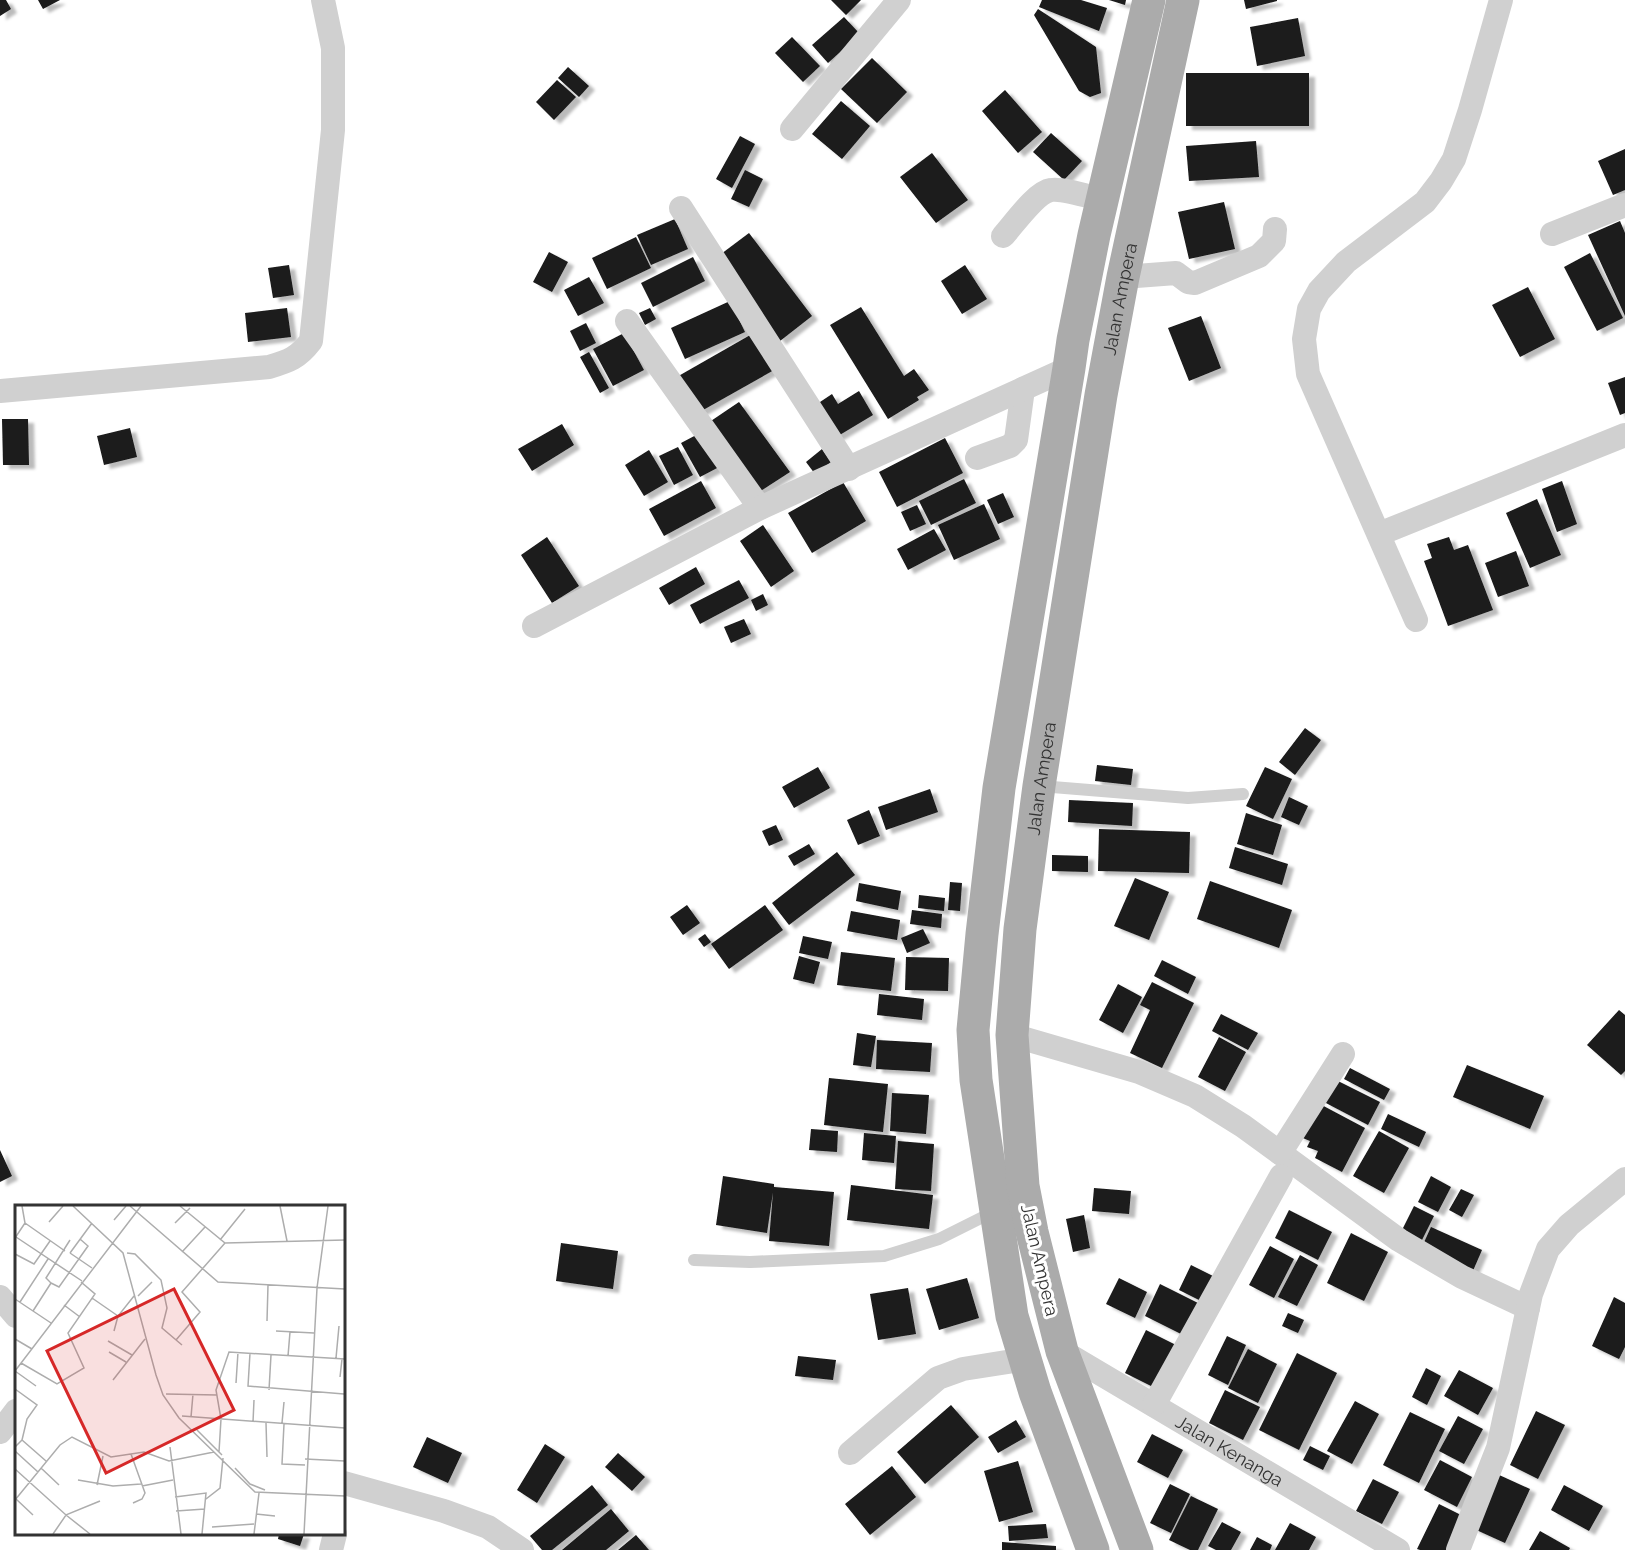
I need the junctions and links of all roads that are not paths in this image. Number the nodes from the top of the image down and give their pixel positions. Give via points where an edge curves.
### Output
1 (323, 0) edge
2 (899, 0) edge
3 (1149, 0) edge
4 (1183, 0) edge
5 (1501, 0) edge
6 (792, 129) dead end
7 (1115, 150) junction
8 (1148, 159) junction
9 (1103, 200) junction
10 (1625, 205) edge
11 (681, 208) dead end
12 (1275, 230) dead end
13 (1552, 234) dead end
14 (1003, 236) dead end
15 (1123, 277) junction
16 (627, 321) dead end
17 (1070, 368) junction
18 (1023, 389) junction
19 (0, 391) edge
20 (1625, 435) edge
21 (977, 458) dead end
22 (849, 469) junction
23 (760, 508) junction
24 (1379, 534) junction
25 (1416, 620) dead end
26 (534, 626) dead end
27 (1039, 786) junction
28 (1243, 794) dead end
29 (1012, 1035) junction
30 (1343, 1054) dead end
31 (1280, 1165) junction
32 (1625, 1179) edge
33 (996, 1211) junction
34 (694, 1260) dead end
35 (0, 1297) edge
36 (1528, 1308) junction
37 (15, 1315) edge
38 (1062, 1351) junction
39 (1026, 1359) junction
40 (1154, 1406) junction
41 (15, 1412) edge
42 (0, 1432) edge
43 (850, 1453) dead end
44 (345, 1487) edge
45 (335, 1535) edge
46 (331, 1550) edge
47 (522, 1550) edge
48 (1093, 1550) edge
49 (1137, 1550) edge
50 (1398, 1550) edge
51 (1458, 1550) edge

1 - 19 street via 333,48 333,130 311,341 302,353 268,367
2 - 6 street
3 - 7 main road, Jalan Ampera
4 - 8 main road, Jalan Ampera
5 - 24 street via 1454,159 1441,182 1425,202 1346,262 1319,291 1309,309 1304,339 1308,374
7 - 8 main road
7 - 9 main road, Jalan Ampera
8 - 15 main road, Jalan Ampera
9 - 14 street via 1048,190
9 - 17 main road, Jalan Ampera
10 - 13 street
11 - 22 street
12 - 15 street via 1274,241 1259,256 1195,283 1176,273
15 - 27 main road, Jalan Ampera
16 - 23 street
17 - 18 street
17 - 33 main road, Jalan Ampera via 999,788 973,1030 976,1080
18 - 21 street via 1016,440
18 - 22 street
20 - 24 street
22 - 23 street
23 - 26 street
24 - 25 street
27 - 28 lane via 1188,798
27 - 29 main road, Jalan Ampera via 1020,929
29 - 31 street via 1139,1072 1195,1096 1244,1126
29 - 38 main road, Jalan Ampera via 1023,1186
30 - 31 street
31 - 36 street via 1462,1277
31 - 40 street
32 - 36 street via 1569,1225 1548,1250
33 - 34 lane via 939,1239 884,1256 750,1262
33 - 39 main road, Jalan Ampera via 1012,1316
35 - 37 street
36 - 51 street via 1497,1448
38 - 40 street, Jalan Kenanga
38 - 49 main road, Jalan Ampera
39 - 43 street via 963,1369 938,1378
39 - 48 main road, Jalan Ampera
40 - 50 street, Jalan Kenanga
41 - 42 street
44 - 47 street via 444,1511 488,1527
45 - 46 street

